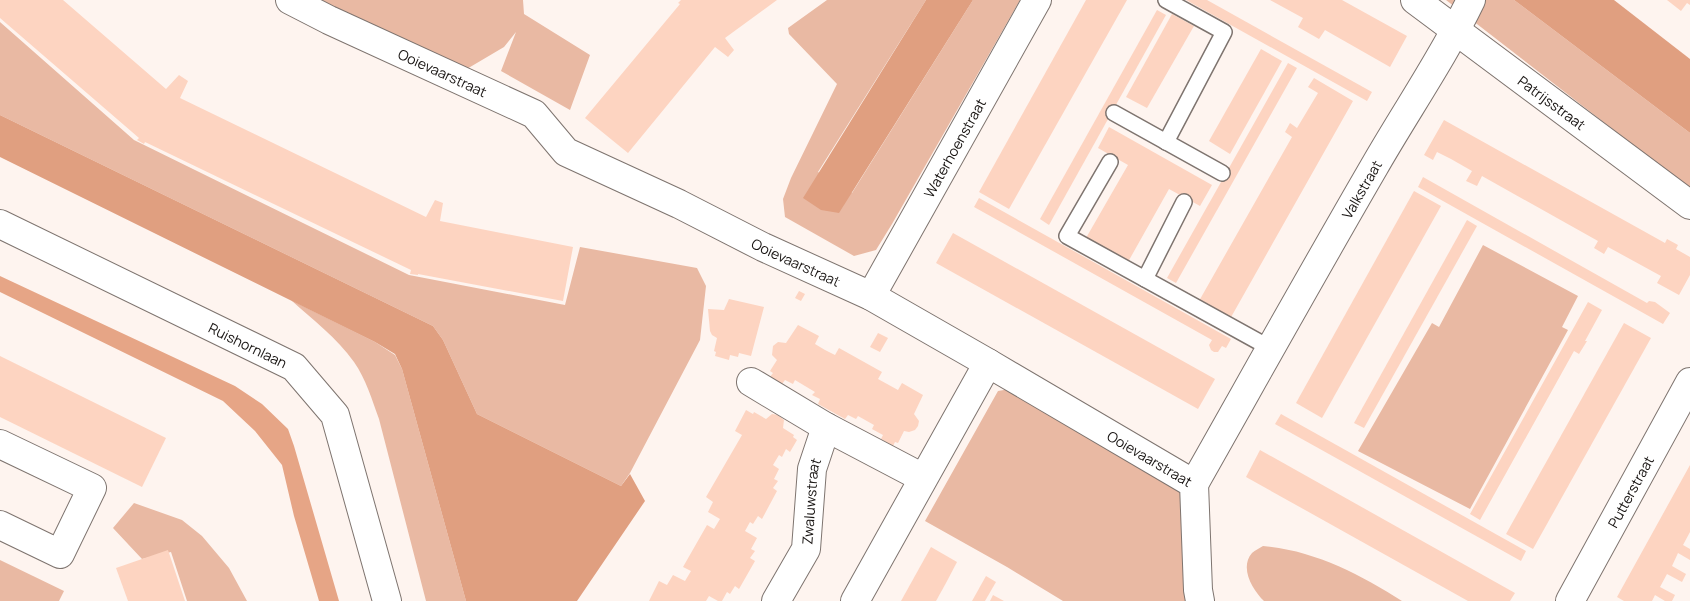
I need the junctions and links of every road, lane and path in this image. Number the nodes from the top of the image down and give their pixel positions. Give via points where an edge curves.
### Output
1 (290, 0) edge
2 (1037, 0) edge
3 (1166, 0) edge
4 (1415, 0) edge
5 (1471, 0) edge
6 (1456, 32) junction
7 (1114, 112) dead end
8 (1166, 142) junction
9 (1110, 162) dead end
10 (1222, 173) dead end
11 (1184, 202) dead end
12 (1690, 205) edge
13 (0, 224) edge
14 (1145, 279) junction
15 (871, 296) junction
16 (1270, 348) junction
17 (988, 363) junction
18 (751, 382) dead end
19 (1690, 382) edge
20 (826, 427) junction
21 (0, 444) edge
22 (923, 478) junction
23 (1194, 484) junction
24 (0, 525) edge
25 (386, 601) edge
26 (776, 601) edge
27 (855, 601) edge
28 (1200, 601) edge
29 (1570, 601) edge

1 - 15 street, Ooievaarstraat via 534,114 566,152
2 - 15 street, Waterhoenstraat
3 - 8 lane via 1224,32
4 - 6 street, Patrijsstraat
5 - 6 street, Valkstraat
6 - 12 street, Patrijsstraat
6 - 16 street, Valkstraat
7 - 8 lane
8 - 10 lane
9 - 14 lane via 1067,236
11 - 14 lane
13 - 25 street, Ruishornlaan via 294,367 335,415
14 - 16 lane
15 - 17 street, Ooievaarstraat
16 - 23 street, Valkstraat
17 - 22 street
17 - 23 street, Ooievaarstraat
18 - 20 street
19 - 29 street, Putterstraat
20 - 22 street
20 - 26 street, Zwaluwstraat via 812,470 806,549
21 - 24 street via 92,488 60,554
22 - 27 street
23 - 28 street, Ooievaarstraat

